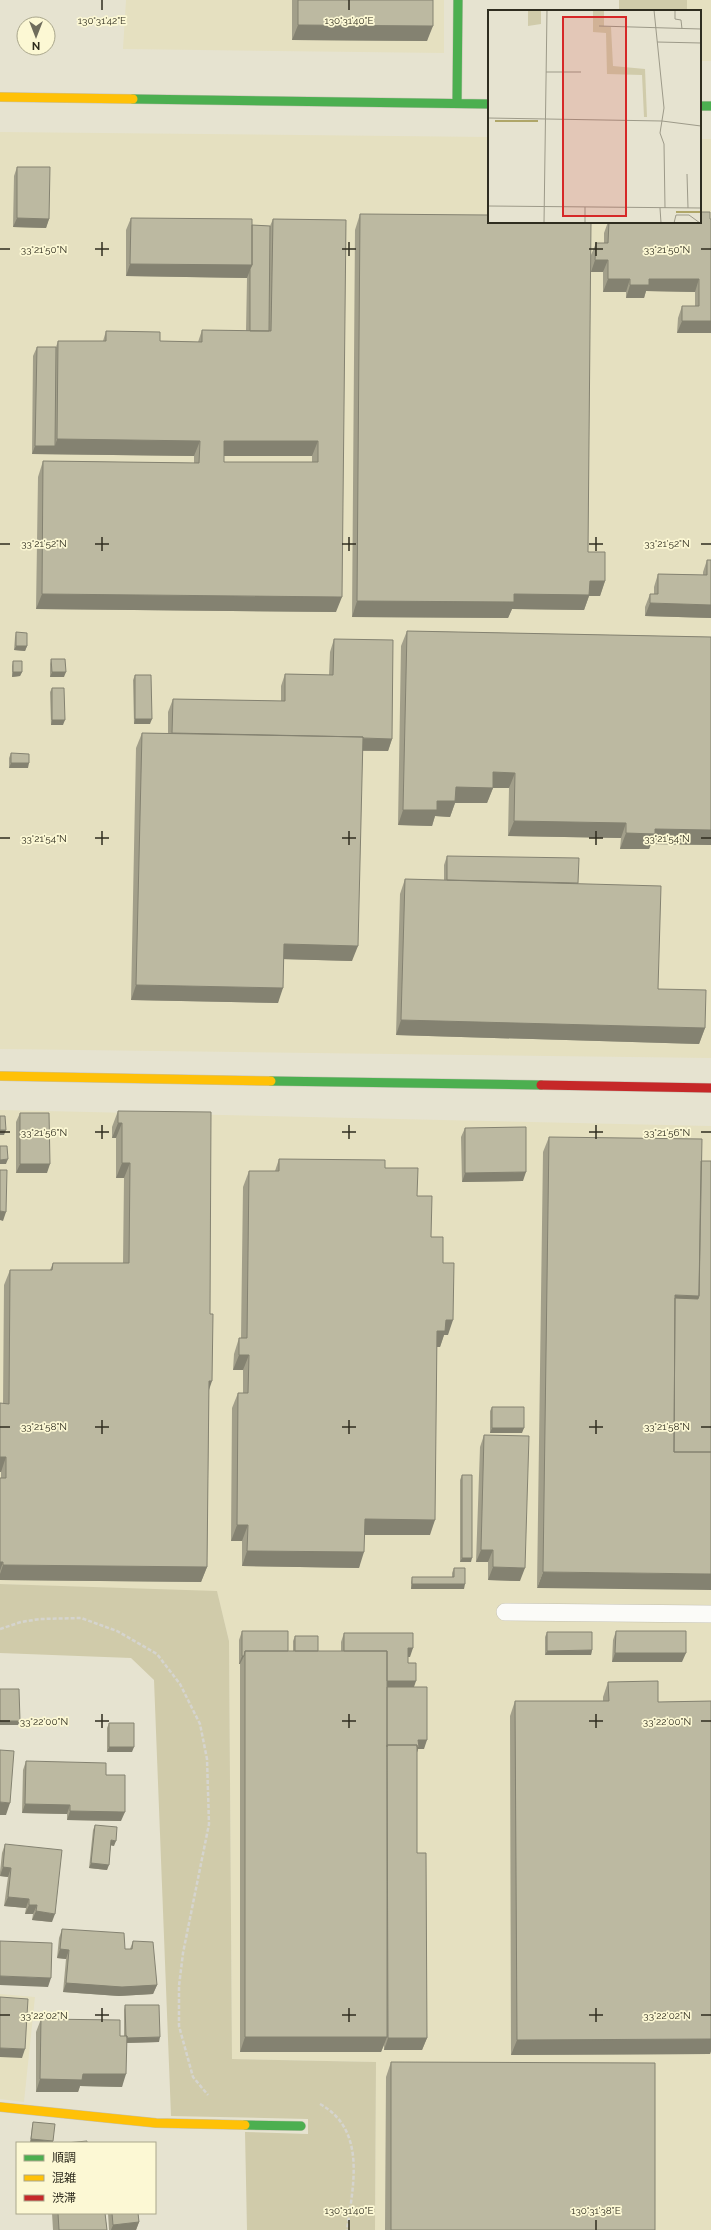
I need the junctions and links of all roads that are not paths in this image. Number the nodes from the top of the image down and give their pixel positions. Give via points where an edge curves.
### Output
1 (458, 0) edge
2 (0, 97) edge
3 (457, 103) junction
4 (488, 104) edge
5 (0, 1076) edge
6 (711, 1088) edge
7 (505, 1612) dead end
8 (711, 1614) edge
9 (0, 2107) edge
10 (301, 2126) dead end

1 - 3 street
2 - 3 street
3 - 4 street
5 - 6 street
7 - 8 lane
9 - 10 street via 156,2123

